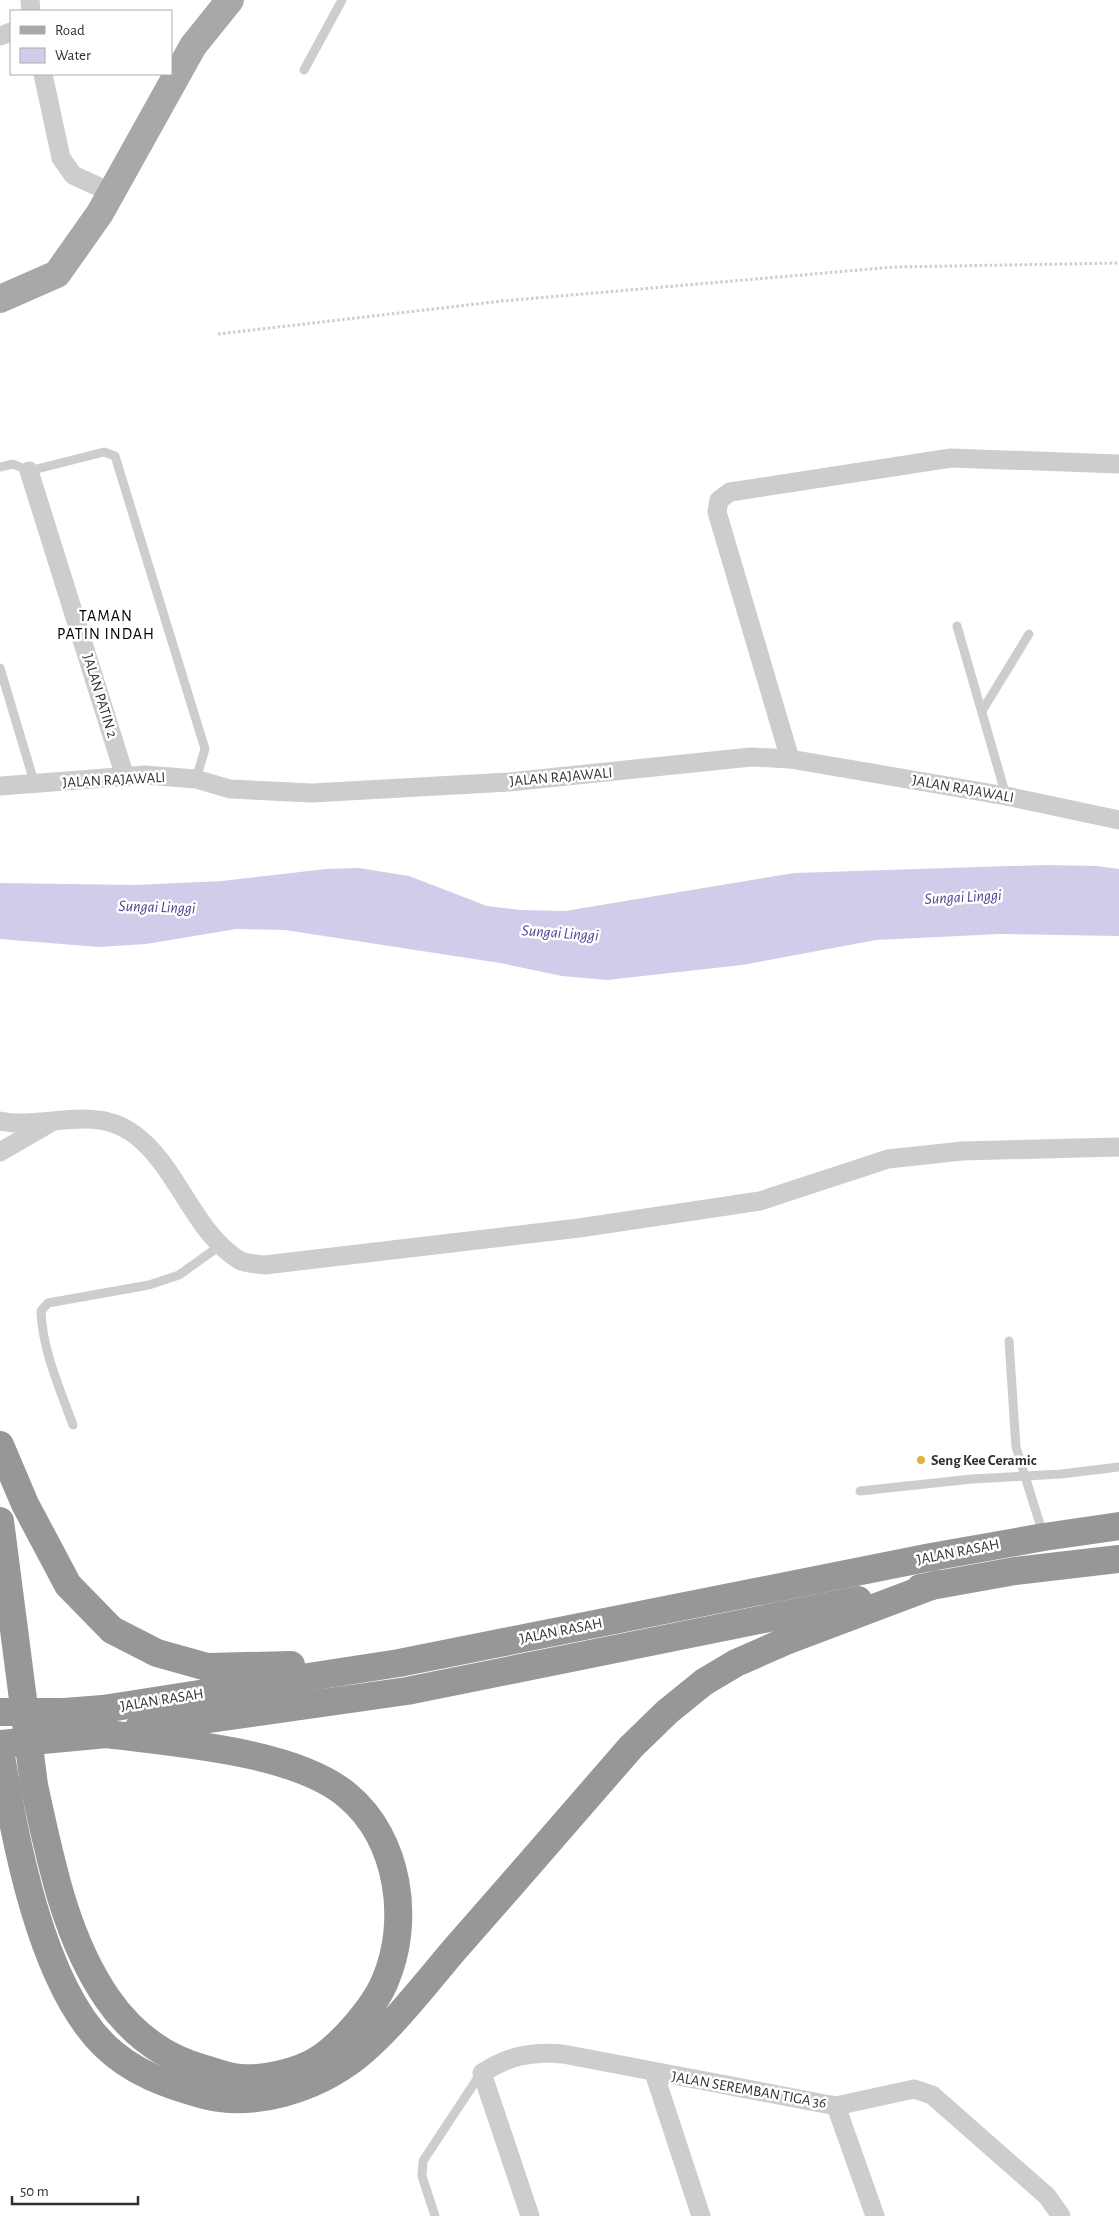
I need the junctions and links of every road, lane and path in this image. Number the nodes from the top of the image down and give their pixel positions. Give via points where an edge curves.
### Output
1 (342, 0) edge
2 (223, 3) edge
3 (304, 70) dead end
4 (43, 75) edge
5 (112, 193) junction
6 (1119, 263) edge
7 (0, 299) edge
8 (218, 334) dead end
9 (1119, 464) edge
10 (0, 467) edge
11 (29, 472) junction
12 (957, 626) dead end
13 (1029, 634) dead end
14 (0, 668) edge
15 (982, 711) junction
16 (790, 759) junction
17 (126, 777) junction
18 (196, 779) junction
19 (35, 785) junction
20 (0, 786) edge
21 (1006, 796) junction
22 (1119, 820) edge
23 (0, 1121) edge
24 (51, 1122) junction
25 (1119, 1147) edge
26 (0, 1152) edge
27 (221, 1245) junction
28 (1009, 1341) dead end
29 (73, 1425) dead end
30 (0, 1444) edge
31 (1119, 1467) edge
32 (1024, 1477) junction
33 (860, 1491) dead end
34 (0, 1521) edge
35 (1119, 1526) edge
36 (1044, 1536) junction
37 (1119, 1559) edge
38 (937, 1584) junction
39 (399, 1663) junction
40 (0, 1712) edge
41 (105, 1721) junction
42 (0, 1744) edge
43 (0, 1750) edge
44 (482, 2073) junction
45 (654, 2073) junction
46 (836, 2106) junction
47 (435, 2216) edge
48 (530, 2216) edge
49 (701, 2216) edge
50 (875, 2216) edge
51 (1061, 2216) edge

1 - 3 lane
2 - 5 main road via 193,46
4 - 5 street via 61,158 73,175
5 - 7 main road via 57,274
6 - 8 path via 884,268 502,301
9 - 16 street via 951,458 730,492 719,500 716,512
10 - 11 lane via 13,464
11 - 17 street, JALAN PATIN 2
11 - 18 lane via 104,452 115,456 205,749
12 - 15 lane
13 - 15 lane
14 - 19 lane
15 - 21 lane
16 - 18 street, JALAN RAJAWALI via 751,757 509,782 312,793 230,789
16 - 21 street, JALAN RAJAWALI
17 - 18 street, JALAN RAJAWALI via 145,775
17 - 19 street, JALAN RAJAWALI
19 - 20 street, JALAN RAJAWALI
21 - 22 street, JALAN RAJAWALI
23 - 24 street
24 - 26 street
24 - 27 street via 86,1118 111,1122 131,1132 155,1153
25 - 27 street via 962,1151 888,1159 760,1201 579,1228 266,1265 241,1261
27 - 29 lane via 179,1275 149,1285 48,1303 41,1311 41,1324 53,1368
28 - 32 lane via 1016,1447
30 - 39 highway via 25,1504 68,1585 112,1630 157,1653 207,1667
31 - 32 lane
32 - 33 lane
32 - 36 lane
34 - 41 highway via 34,1785 43,1826 62,1901 86,1959 107,1998 138,2033 161,2051 186,2063 240,2078 269,2076 319,2059 344,2036 385,1982 397,1939 398,1889 385,1847 369,1817 348,1795 318,1776 273,1760
35 - 36 highway, JALAN RASAH
36 - 39 highway, JALAN RASAH
37 - 38 highway, JALAN RASAH
38 - 41 highway, JALAN RASAH via 406,1691
38 - 43 highway via 786,1641 736,1663 704,1682 631,1747 402,2010 357,2056 330,2074 261,2098 216,2098 167,2085 134,2068 113,2052 81,2018 60,1977 26,1879
39 - 41 highway, JALAN RASAH
40 - 41 highway, JALAN RASAH, bridge via 64,1712
41 - 42 highway, JALAN RASAH, bridge
44 - 45 street, JALAN SEREMBAN TIGA 36 via 498,2063 536,2052 563,2054
44 - 47 lane via 423,2160 422,2176
44 - 48 street
45 - 46 street, JALAN SEREMBAN TIGA 36
45 - 49 street
46 - 50 street
46 - 51 street, JALAN SEREMBAN TIGA 36 via 914,2089 932,2095 1047,2196

